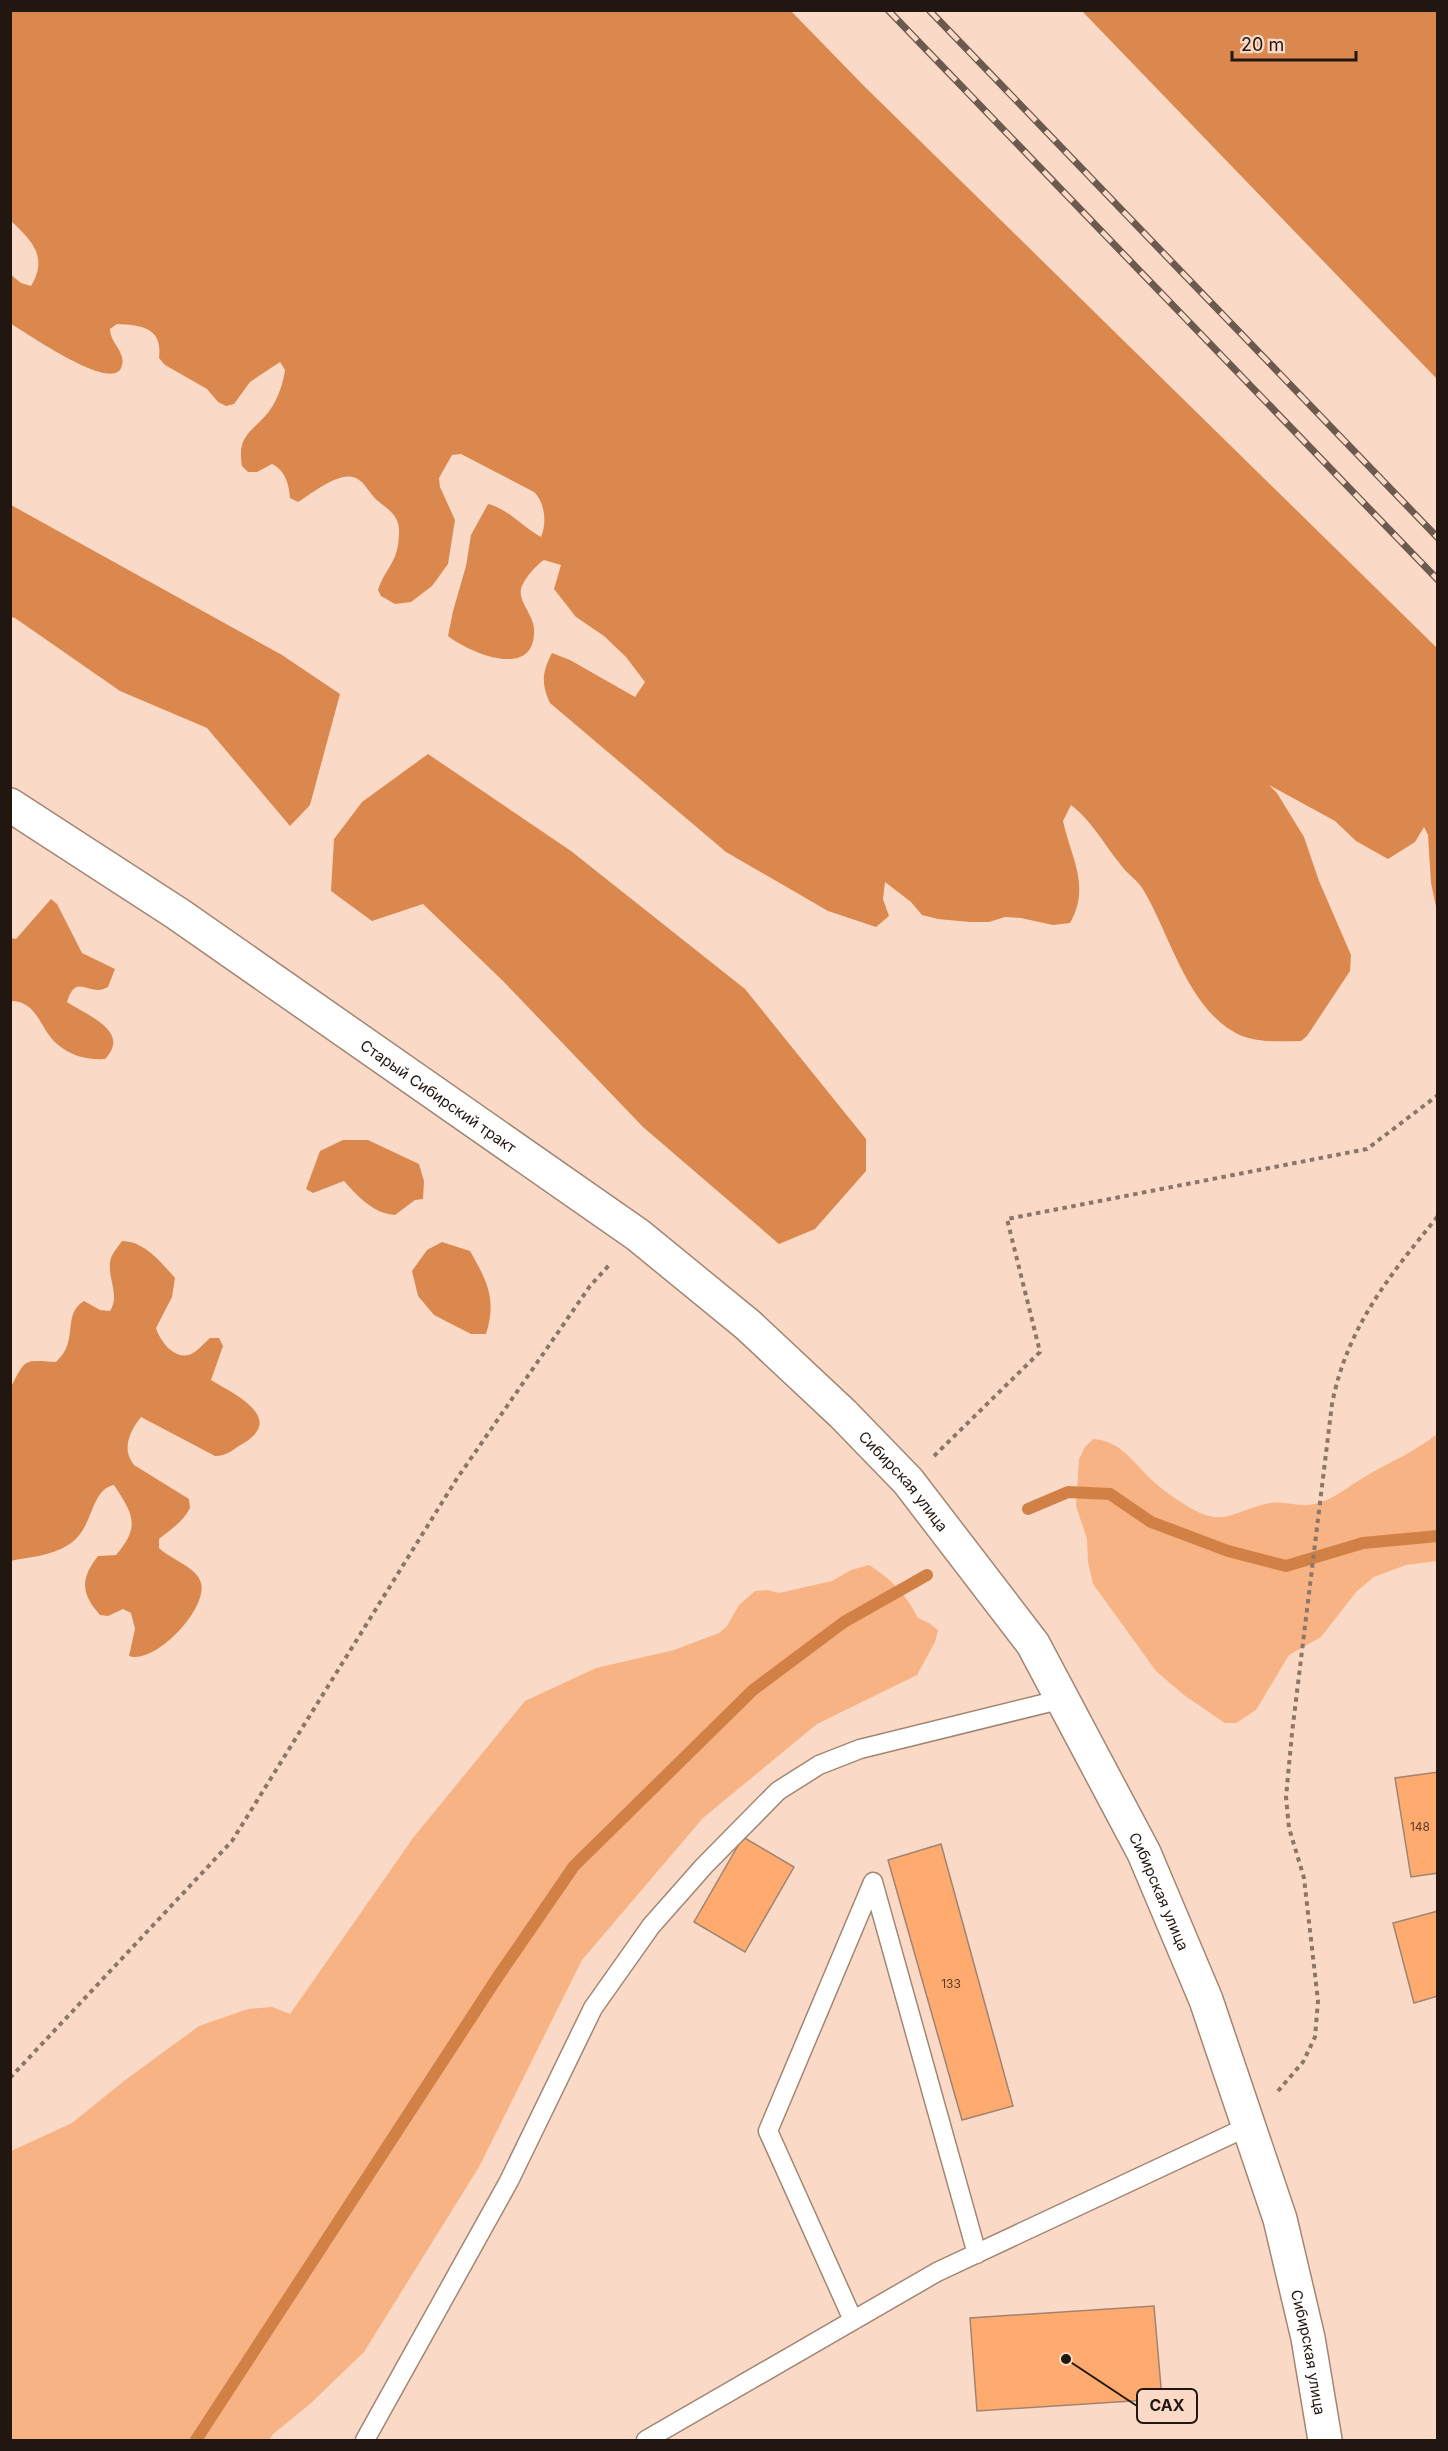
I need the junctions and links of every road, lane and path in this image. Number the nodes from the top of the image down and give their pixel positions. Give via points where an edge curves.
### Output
1 (10, 805) edge
2 (1437, 1095) edge
3 (1437, 1216) edge
4 (638, 1235) junction
5 (843, 1414) joint
6 (908, 1481) junction
7 (1063, 1698) junction
8 (10, 2078) edge
9 (1248, 2126) junction
10 (977, 2254) junction
11 (853, 2320) junction
12 (365, 2440) edge
13 (646, 2440) edge
14 (1325, 2440) edge

1 - 4 street, Старый Сибирский тракт via 188,921
2 - 6 path via 1367,1149 1007,1219 1040,1352
3 - 9 path via 1371,1303 1336,1381 1286,1797 1289,1828 1304,1878 1318,2001 1315,2037 1303,2062
4 - 5 street, Старый Сибирский тракт via 748,1325
4 - 8 path via 590,1286 456,1480 232,1841
5 - 6 street, Сибирская улица
6 - 7 street, Сибирская улица via 1033,1644
7 - 9 street, Сибирская улица via 1144,1853 1206,2000
7 - 12 lane via 860,1749 819,1765 778,1791 704,1866 651,1926 593,2008 509,2181
9 - 10 lane
9 - 14 street, Сибирская улица via 1280,2219 1308,2338
10 - 11 lane
10 - 11 lane via 873,1882 768,2131
11 - 13 lane

